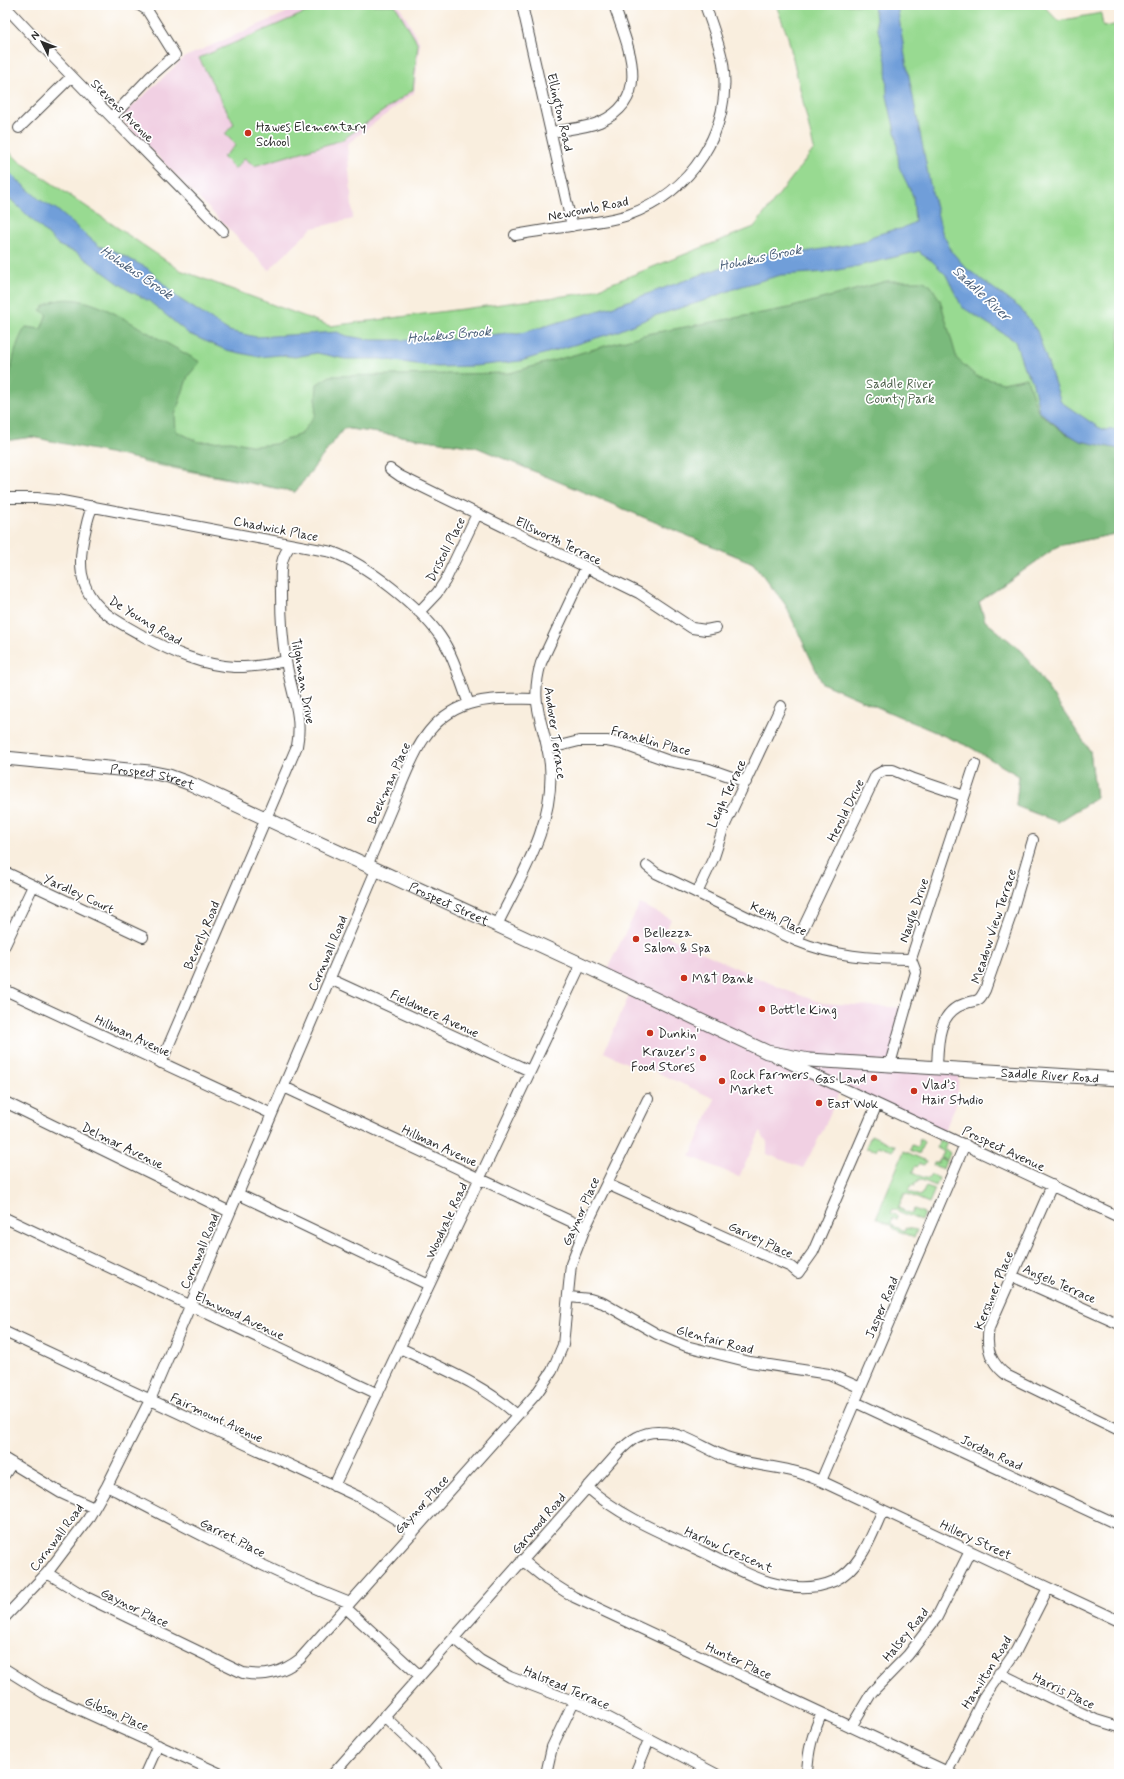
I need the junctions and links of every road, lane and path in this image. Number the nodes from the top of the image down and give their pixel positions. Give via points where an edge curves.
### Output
1 (522, 5) edge
2 (614, 5) edge
3 (705, 5) edge
4 (5, 6) edge
5 (146, 7) edge
6 (71, 77) junction
7 (112, 117) junction
8 (19, 128) dead end
9 (552, 132) junction
10 (572, 226) junction
11 (223, 231) dead end
12 (515, 235) dead end
13 (390, 469) dead end
14 (5, 498) edge
15 (93, 506) junction
16 (477, 514) junction
17 (291, 545) junction
18 (586, 567) junction
19 (419, 612) junction
20 (716, 628) dead end
21 (286, 661) junction
22 (536, 698) junction
23 (469, 704) junction
24 (781, 706) dead end
25 (547, 749) junction
26 (5, 758) edge
27 (975, 764) dead end
28 (746, 782) junction
29 (964, 796) junction
30 (266, 819) junction
31 (1033, 840) dead end
32 (647, 866) dead end
33 (372, 868) junction
34 (5, 872) edge
35 (33, 886) junction
36 (697, 892) junction
37 (496, 925) junction
38 (143, 937) dead end
39 (797, 941) junction
40 (5, 945) edge
41 (911, 959) junction
42 (581, 964) junction
43 (330, 979) junction
44 (5, 990) edge
45 (767, 1052) junction
46 (161, 1062) junction
47 (890, 1064) junction
48 (937, 1068) junction
49 (530, 1071) junction
50 (1119, 1080) edge
51 (284, 1087) junction
52 (648, 1099) dead end
53 (5, 1102) edge
54 (877, 1104) junction
55 (272, 1114) junction
56 (965, 1144) junction
57 (480, 1178) junction
58 (607, 1184) junction
59 (1052, 1185) junction
60 (238, 1194) junction
61 (230, 1212) junction
62 (1119, 1217) edge
63 (5, 1218) edge
64 (585, 1228) junction
65 (1012, 1276) junction
66 (429, 1285) junction
67 (569, 1297) junction
68 (190, 1306) junction
69 (1119, 1324) edge
70 (5, 1332) edge
71 (400, 1348) junction
72 (861, 1388) junction
73 (378, 1394) junction
74 (150, 1400) junction
75 (855, 1402) junction
76 (517, 1415) junction
77 (1119, 1430) edge
78 (9, 1461) edge
79 (5, 1474) edge
80 (821, 1481) junction
81 (107, 1486) junction
82 (334, 1486) junction
83 (587, 1487) junction
84 (94, 1508) junction
85 (883, 1510) junction
86 (1119, 1525) edge
87 (413, 1533) junction
88 (970, 1551) junction
89 (522, 1560) junction
90 (47, 1573) junction
91 (1048, 1588) junction
92 (348, 1606) junction
93 (5, 1617) edge
94 (1119, 1621) edge
95 (454, 1638) junction
96 (5, 1669) edge
97 (999, 1673) junction
98 (420, 1676) junction
99 (574, 1702) junction
100 (822, 1714) junction
101 (384, 1716) junction
102 (851, 1727) junction
103 (1119, 1727) edge
104 (649, 1740) junction
105 (158, 1746) junction
106 (949, 1773) edge
107 (144, 1774) edge
108 (222, 1774) edge
109 (332, 1774) edge
110 (440, 1774) edge
111 (546, 1774) edge
112 (635, 1774) edge
113 (716, 1774) edge
114 (807, 1774) edge

1 - 9 street, Ellington Road
2 - 9 street via 633,65 633,80 627,97 615,112 600,122
3 - 10 street, Newcomb Road via 723,62 724,77 722,106 707,149 689,175 668,195 654,204 615,219
4 - 6 street, Stevens Avenue
5 - 7 street via 175,55
6 - 7 street, Stevens Avenue
6 - 8 street
7 - 11 street, Stevens Avenue
9 - 10 street, Ellington Road
10 - 12 street, Newcomb Road
13 - 16 street, Ellsworth Terrace
14 - 15 street, Chadwick Place via 37,498
15 - 17 street, Chadwick Place
15 - 21 street, De Young Road via 88,514 80,550 80,569 88,593 109,616 165,648 193,659 234,667
16 - 18 street, Ellsworth Terrace
16 - 19 street, Driscoll Place via 445,581
17 - 19 street, Chadwick Place via 343,556 392,588
17 - 21 street, Tilghman Drive via 285,552 279,576
18 - 20 street, Ellsworth Terrace via 639,593 692,628
18 - 22 street, Andover Terrace via 541,663
19 - 23 street, Chadwick Place via 440,636 448,650
21 - 30 street, Tilghman Drive via 300,721 299,734 293,758
22 - 23 street, Beekman Place via 497,699
22 - 25 street, Andover Terrace
23 - 33 street, Beekman Place via 441,719 415,750
24 - 28 street, Leigh Terrace
25 - 28 street, Franklin Place via 579,741 607,741
25 - 37 street, Andover Terrace via 550,787 543,829
26 - 30 main road, Prospect Street via 168,776
27 - 29 street, Naugle Drive
28 - 36 street, Leigh Terrace
29 - 39 street, Herold Drive via 893,770 885,770 876,775
29 - 41 street, Naugle Drive
30 - 33 main road, Prospect Street
30 - 46 street, Beverly Road
31 - 48 street, Meadow View Terrace via 985,990 977,1002 963,1004 947,1016 938,1035
32 - 36 street, Keith Place via 656,873
33 - 37 main road, Prospect Street
33 - 43 street, Cornwall Road
34 - 35 street, Yardley Court
35 - 38 street, Yardley Court
35 - 40 street
36 - 39 street, Keith Place
37 - 42 main road, Prospect Street
39 - 41 street, Keith Place via 832,953 878,959
41 - 47 street, Naugle Drive via 916,972
42 - 45 main road, Prospect Street
42 - 49 street, Woodvale Road
43 - 49 street, Fieldmere Avenue
43 - 51 street, Cornwall Road
44 - 46 street, Hillman Avenue
45 - 47 main road, Saddle River Road via 809,1060
45 - 54 street, Prospect Street
46 - 55 street, Hillman Avenue
47 - 48 main road, Saddle River Road
48 - 50 main road, Saddle River Road
49 - 57 street, Woodvale Road
51 - 55 street, Cornwall Road
51 - 57 street, Hillman Avenue
52 - 58 street, Gaynor Place
53 - 61 street, Delmar Avenue
54 - 56 street, Prospect Avenue
54 - 58 street, Garvey Place via 813,1252 798,1273 791,1266
55 - 60 street, Cornwall Road
56 - 59 street, Prospect Avenue
56 - 72 street, Jasper Road
57 - 64 street, Hillman Avenue
57 - 66 street, Woodvale Road
58 - 64 street, Gaynor Place
59 - 62 street, Prospect Avenue
59 - 65 street, Kershner Place
60 - 61 street, Cornwall Road
60 - 66 street
61 - 68 street, Cornwall Road
63 - 68 street, Elmwood Avenue
64 - 67 street, Gaynor Place via 571,1264
65 - 69 street, Angelo Terrace
65 - 77 street, Kershner Place via 989,1328 988,1345 994,1362 1008,1376
66 - 71 street, Woodvale Road
67 - 72 street, Glenfair Road via 602,1303 656,1334 686,1346 750,1362 829,1374
67 - 76 street, Gaynor Place via 565,1333 558,1358 543,1385
68 - 73 street, Elmwood Avenue
68 - 74 street, Cornwall Road
70 - 74 street, Fairmount Avenue
71 - 73 street, Woodvale Road
71 - 76 street via 478,1386
72 - 75 street, Jasper Road
73 - 82 street, Woodvale Road
74 - 81 street, Cornwall Road
74 - 82 street, Fairmount Avenue
75 - 80 street, Jasper Road
75 - 86 street, Jordan Road
76 - 87 street, Gaynor Place
78 - 79 street
78 - 84 street via 61,1493
80 - 83 street, Garwood Road via 792,1470 753,1465 726,1457 674,1434 649,1432 628,1442
80 - 85 street, Hillery Street
81 - 84 street, Cornwall Road
81 - 92 street, Garret Place via 242,1556
82 - 87 street, Fairmount Avenue via 379,1508
83 - 85 street, Harlow Crescent via 619,1512 754,1577 775,1584 799,1587 811,1587 834,1581 853,1568
83 - 89 street, Garwood Road
84 - 90 street, Cornwall Road
85 - 88 street, Hillery Street
87 - 92 street, Gaynor Place
88 - 91 street, Hillery Street
88 - 102 street, Halsey Road via 937,1617 908,1655 872,1692
89 - 95 street, Garwood Road
89 - 100 street, Hunter Place via 574,1597
90 - 92 street, Gaynor Place via 88,1598 233,1669 254,1675 275,1673 293,1665
90 - 93 street, Cornwall Road
91 - 94 street, Hillery Street
91 - 97 street, Hamilton Road via 1016,1651
92 - 98 street, Garret Place
95 - 98 street, Garwood Road
95 - 99 street, Halstead Terrace via 480,1660 510,1677
96 - 105 street, Gibson Place via 46,1694
97 - 103 street, Harris Place via 1096,1720
97 - 106 street, Hamilton Road via 972,1719
98 - 101 street, Garwood Road
99 - 104 street, Halstead Terrace
99 - 111 street via 552,1747
100 - 102 street, Hunter Place
100 - 114 street via 811,1740
101 - 109 street, Garwood Road
101 - 110 street via 427,1756
102 - 106 street, Hunter Place
104 - 112 street
104 - 113 street, Halstead Terrace
105 - 107 street
105 - 108 street, Gibson Place

